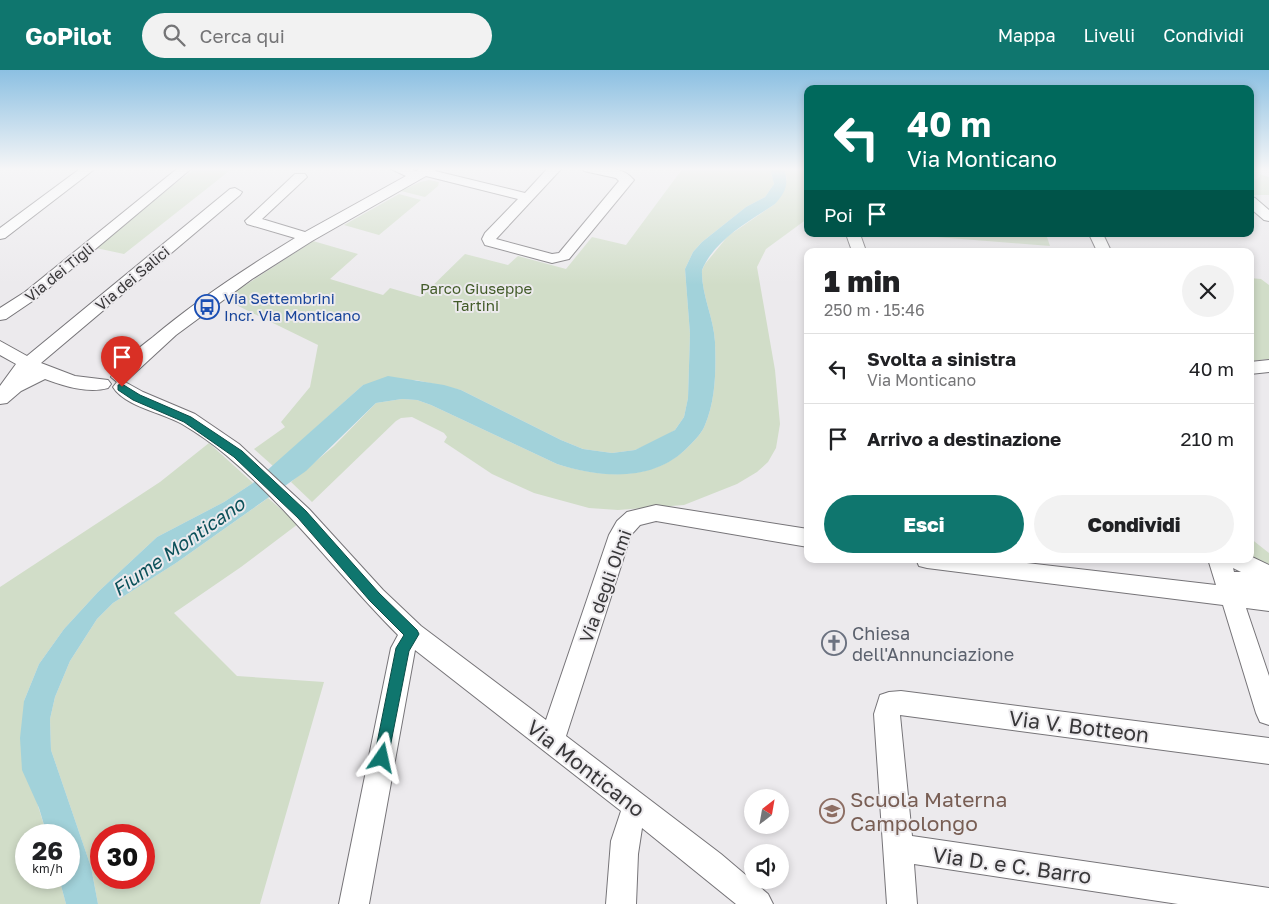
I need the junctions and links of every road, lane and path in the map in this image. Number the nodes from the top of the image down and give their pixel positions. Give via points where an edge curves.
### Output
1 (38, 207) edge
2 (138, 207) edge
3 (217, 207) edge
4 (267, 207) edge
5 (361, 207) edge
6 (517, 207) edge
7 (605, 207) edge
8 (1257, 207) edge
9 (1269, 217) edge
10 (0, 235) edge
11 (306, 237) junction
12 (0, 315) edge
13 (0, 346) edge
14 (28, 362) junction
15 (1269, 366) edge
16 (1254, 368) edge
17 (45, 371) junction
18 (121, 382) junction
19 (1, 399) edge
20 (804, 537) edge
21 (981, 563) edge
22 (1220, 563) edge
23 (1244, 563) edge
24 (1269, 575) edge
25 (1269, 582) edge
26 (1228, 589) junction
27 (1269, 601) edge
28 (413, 634) junction
29 (1269, 713) edge
30 (552, 741) junction
31 (1269, 751) edge
32 (637, 806) junction
33 (899, 848) junction
34 (1269, 903) edge
35 (354, 904) edge
36 (621, 904) edge
37 (758, 904) edge
38 (902, 904) edge

1 - 10 street
2 - 12 street, Via dei Tigli via 31,295
3 - 14 street, Via dei Salici via 50,348
4 - 11 street via 252,221
5 - 11 street
6 - 7 street via 490,236 490,242 552,259 564,256
8 - 9 street
11 - 18 street via 264,262 174,328
13 - 14 street
14 - 17 street
14 - 19 street, Via dei Salici
15 - 16 street
17 - 18 street via 78,382 102,384 106,392 114,391
17 - 19 street
18 - 28 street, Via Monticano via 137,398 188,419 241,457 300,513 375,597
20 - 30 street, Via degli Olmi via 663,514 643,515 628,522 614,552
21 - 26 street
22 - 26 street
23 - 24 street
25 - 26 street
26 - 27 street
26 - 29 street
28 - 30 street, Via Monticano
28 - 35 street via 403,648
30 - 32 street, Via Monticano
31 - 33 street, Via V. Botteon via 890,704 886,714
32 - 36 street via 626,834
32 - 37 street, Via Monticano
33 - 34 street, Via D. e C. Barro
33 - 38 street

